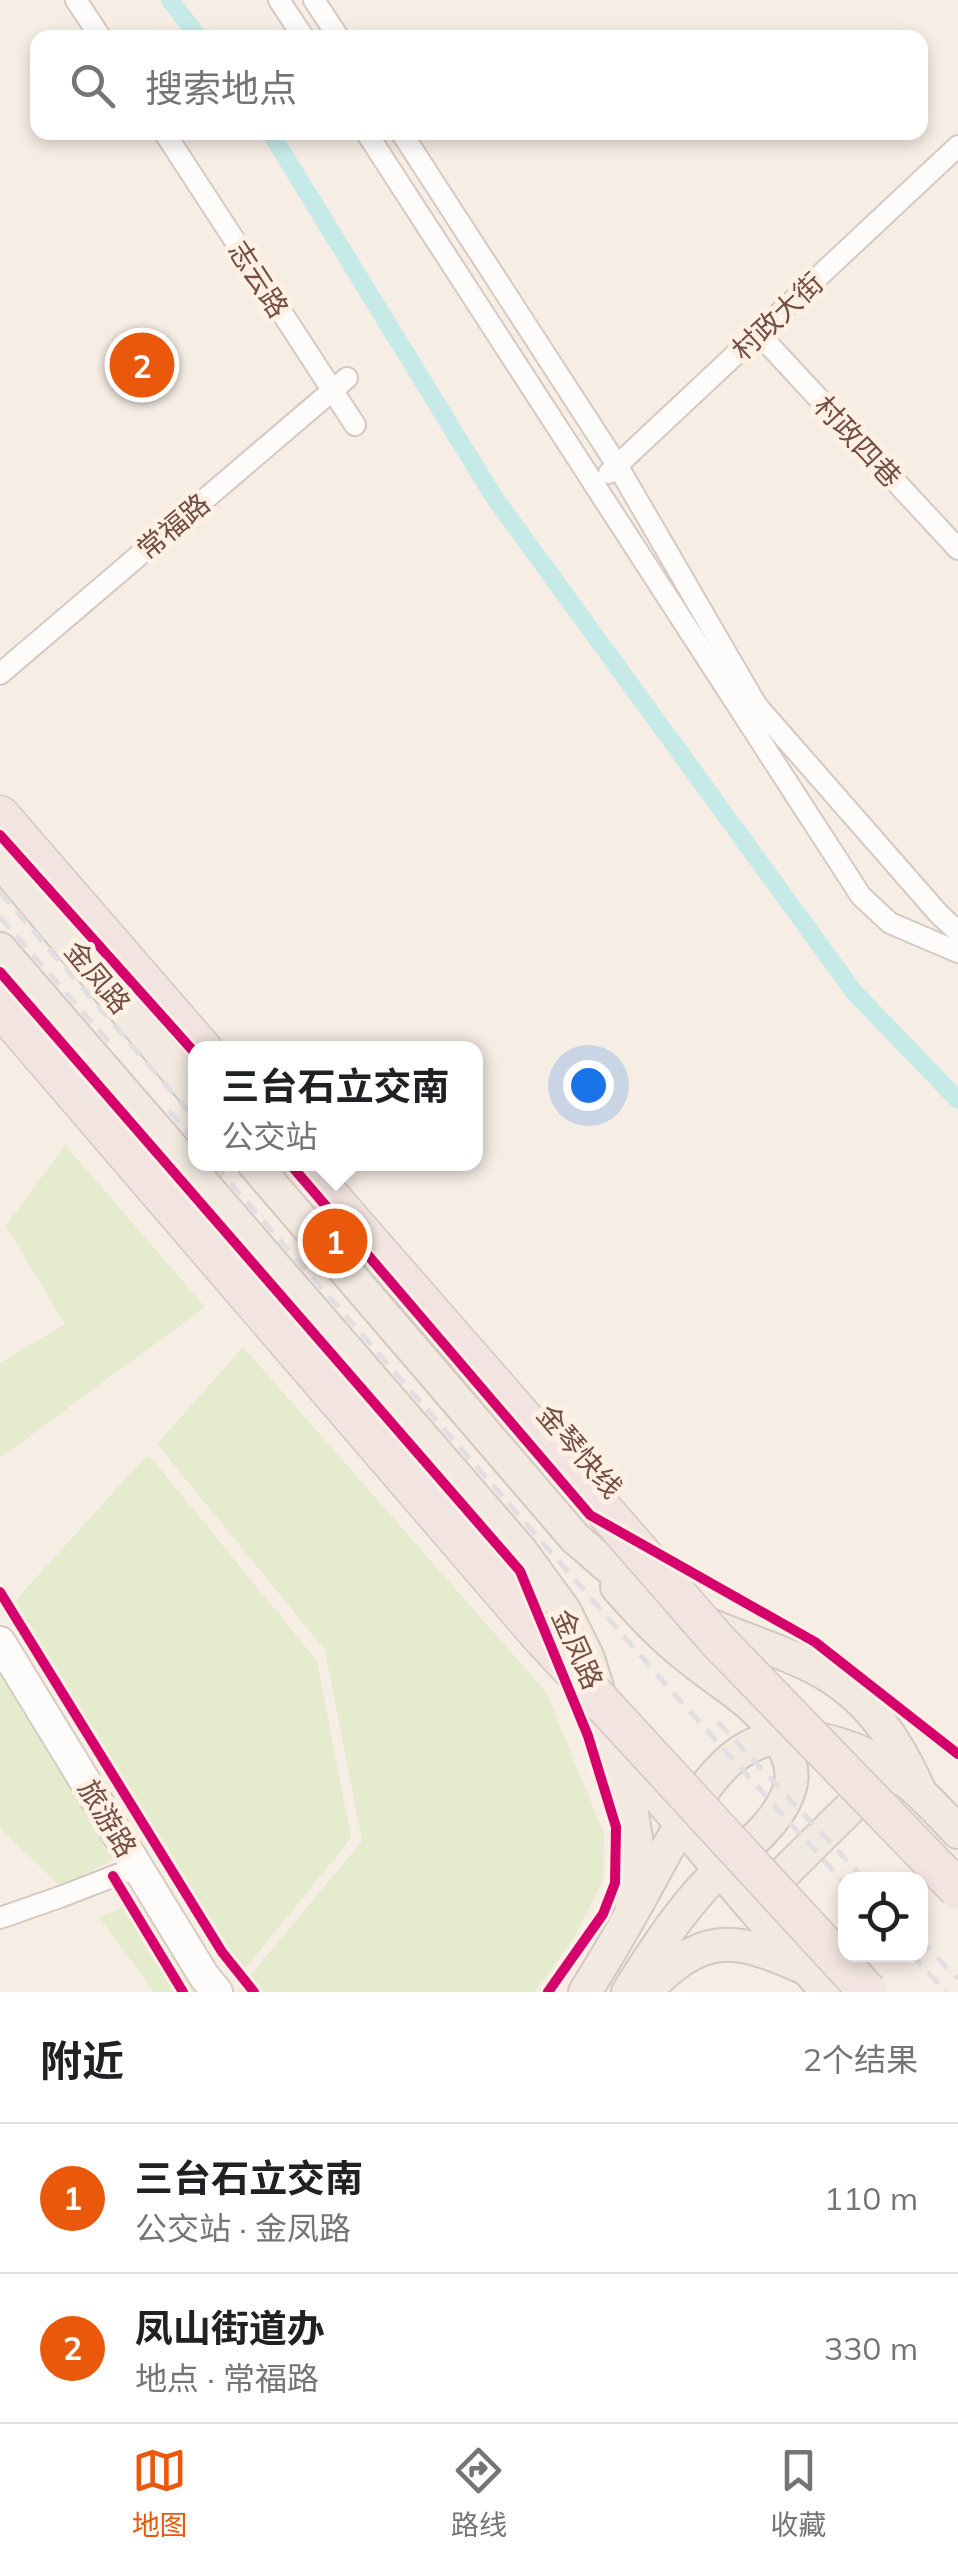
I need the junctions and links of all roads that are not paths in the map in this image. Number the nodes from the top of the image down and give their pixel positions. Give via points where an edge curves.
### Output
1 (76, 0) edge
2 (279, 0) edge
3 (314, 0) edge
4 (96, 30) edge
5 (299, 30) edge
6 (334, 30) edge
7 (170, 140) edge
8 (371, 140) edge
9 (406, 140) edge
10 (958, 146) edge
11 (758, 333) junction
12 (340, 384) junction
13 (355, 425) dead end
14 (617, 465) junction
15 (596, 485) junction
16 (958, 549) edge
17 (0, 674) edge
18 (0, 815) edge
19 (0, 861) edge
20 (958, 932) edge
21 (0, 950) edge
22 (958, 952) edge
23 (0, 1006) edge
24 (196, 1041) edge
25 (188, 1085) edge
26 (188, 1167) edge
27 (191, 1171) edge
28 (260, 1171) edge
29 (308, 1171) edge
30 (575, 1538) junction
31 (0, 1642) edge
32 (777, 1738) junction
33 (614, 1748) junction
34 (920, 1790) junction
35 (681, 1822) junction
36 (958, 1832) edge
37 (138, 1867) junction
38 (719, 1870) junction
39 (958, 1889) edge
40 (631, 1912) junction
41 (0, 1918) edge
42 (772, 1930) junction
43 (818, 1981) edge
44 (217, 1992) edge
45 (585, 1992) edge
46 (628, 1992) edge
47 (644, 1992) edge
48 (868, 1992) edge

1 - 4 street
2 - 5 street
3 - 6 street
7 - 12 street, 志云路
8 - 15 street
9 - 14 street
10 - 11 street, 村政大街
11 - 14 street, 村政大街
11 - 16 street, 村政四巷
12 - 13 street, 志云路
12 - 17 street, 常福路
14 - 15 street, 村政大街
14 - 20 street via 757,706
15 - 22 street via 861,896 890,924
18 - 24 highway
19 - 25 main road, 金凤路
21 - 26 main road, 金凤路
23 - 48 highway, bridge via 536,1631
27 - 33 main road, 金凤路 via 564,1610 588,1658
28 - 30 main road
29 - 39 highway, 金琴快线, bridge via 718,1641
30 - 32 main road via 648,1623 741,1697
30 - 34 main road via 651,1596 831,1677 880,1721
31 - 37 street, 旅游路
32 - 34 main road via 807,1737 858,1751
32 - 35 main road via 738,1753
32 - 38 main road via 792,1773 786,1800
33 - 35 main road, 金凤路
33 - 40 main road via 637,1845
34 - 36 main road
34 - 42 main road via 894,1781 867,1790 775,1883 766,1906
35 - 38 main road, 金凤路
35 - 40 main road
37 - 41 street
37 - 44 street, 旅游路
38 - 42 main road, 金凤路
38 - 46 main road via 673,1923
40 - 45 main road
42 - 43 main road, 金凤路
43 - 47 main road via 769,1952 720,1945 682,1958

